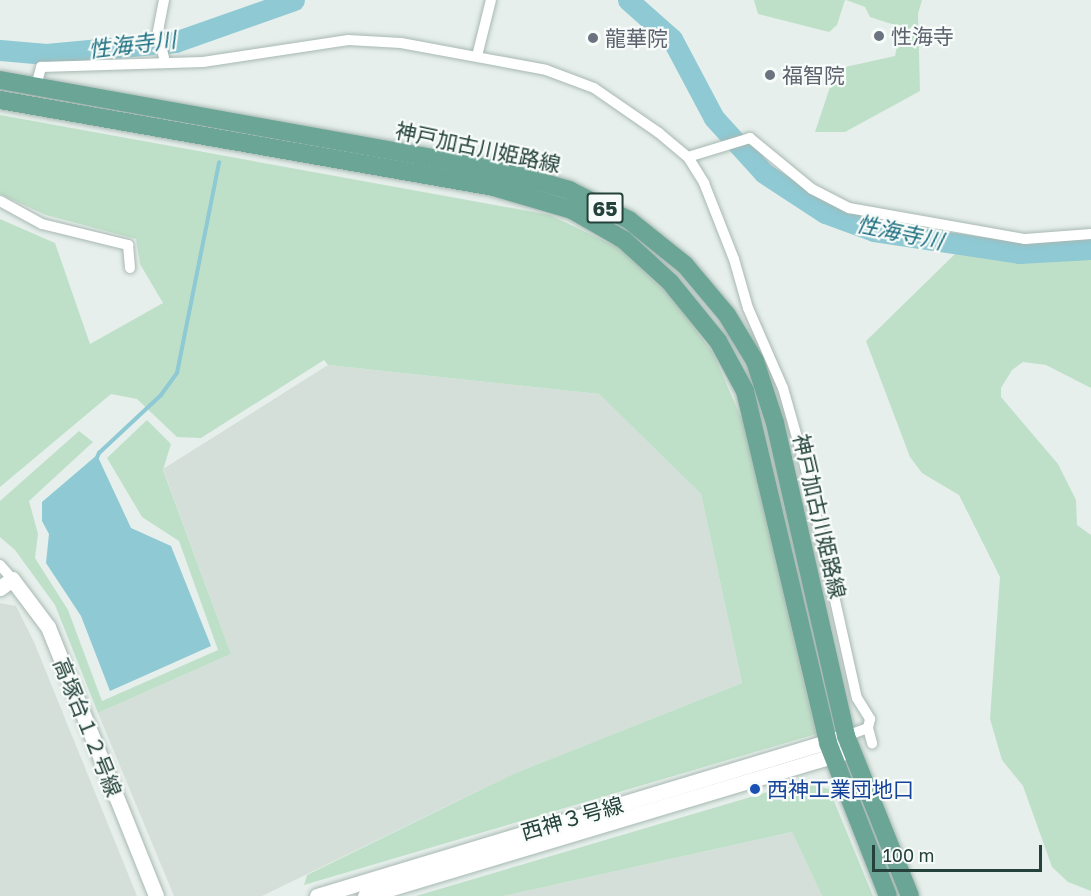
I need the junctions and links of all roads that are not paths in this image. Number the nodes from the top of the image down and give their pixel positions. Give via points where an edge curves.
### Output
1 (164, 0) edge
2 (491, 0) edge
3 (477, 56) junction
4 (164, 58) junction
5 (0, 80) edge
6 (36, 86) junction
7 (0, 100) edge
8 (688, 157) junction
9 (0, 201) edge
10 (1091, 234) edge
11 (130, 268) dead end
12 (0, 565) edge
13 (6, 584) edge
14 (868, 728) junction
15 (872, 742) dead end
16 (849, 743) junction
17 (830, 749) junction
18 (156, 896) edge
19 (317, 896) edge
20 (365, 896) edge
21 (888, 896) edge
22 (909, 896) edge

1 - 4 street via 158,32
2 - 3 street
3 - 4 street via 401,43 348,40 249,58
3 - 8 street via 546,70 594,88
4 - 6 street via 41,67
5 - 6 main road, 神戸加古川姫路線 / 65
6 - 16 main road, 神戸加古川姫路線 / 65 via 498,170 569,190 629,220 685,265 727,315 755,361 775,423
7 - 17 main road, 神戸加古川姫路線 / 65 via 494,187 572,210 624,240 670,282 718,340 745,391
8 - 10 street via 750,138 812,189 849,208 1025,239
8 - 14 street via 722,225 748,308 783,388 805,466 857,698 870,719
9 - 11 street via 42,224 128,245
12 - 13 street
13 - 18 street, 高塚台１２号線 via 48,627
14 - 15 street
14 - 16 street
16 - 17 street
16 - 22 main road, 神戸加古川姫路線 / 65
17 - 19 street, 西神３号線
17 - 20 street, 西神３号線
17 - 21 main road, 神戸加古川姫路線 / 65

